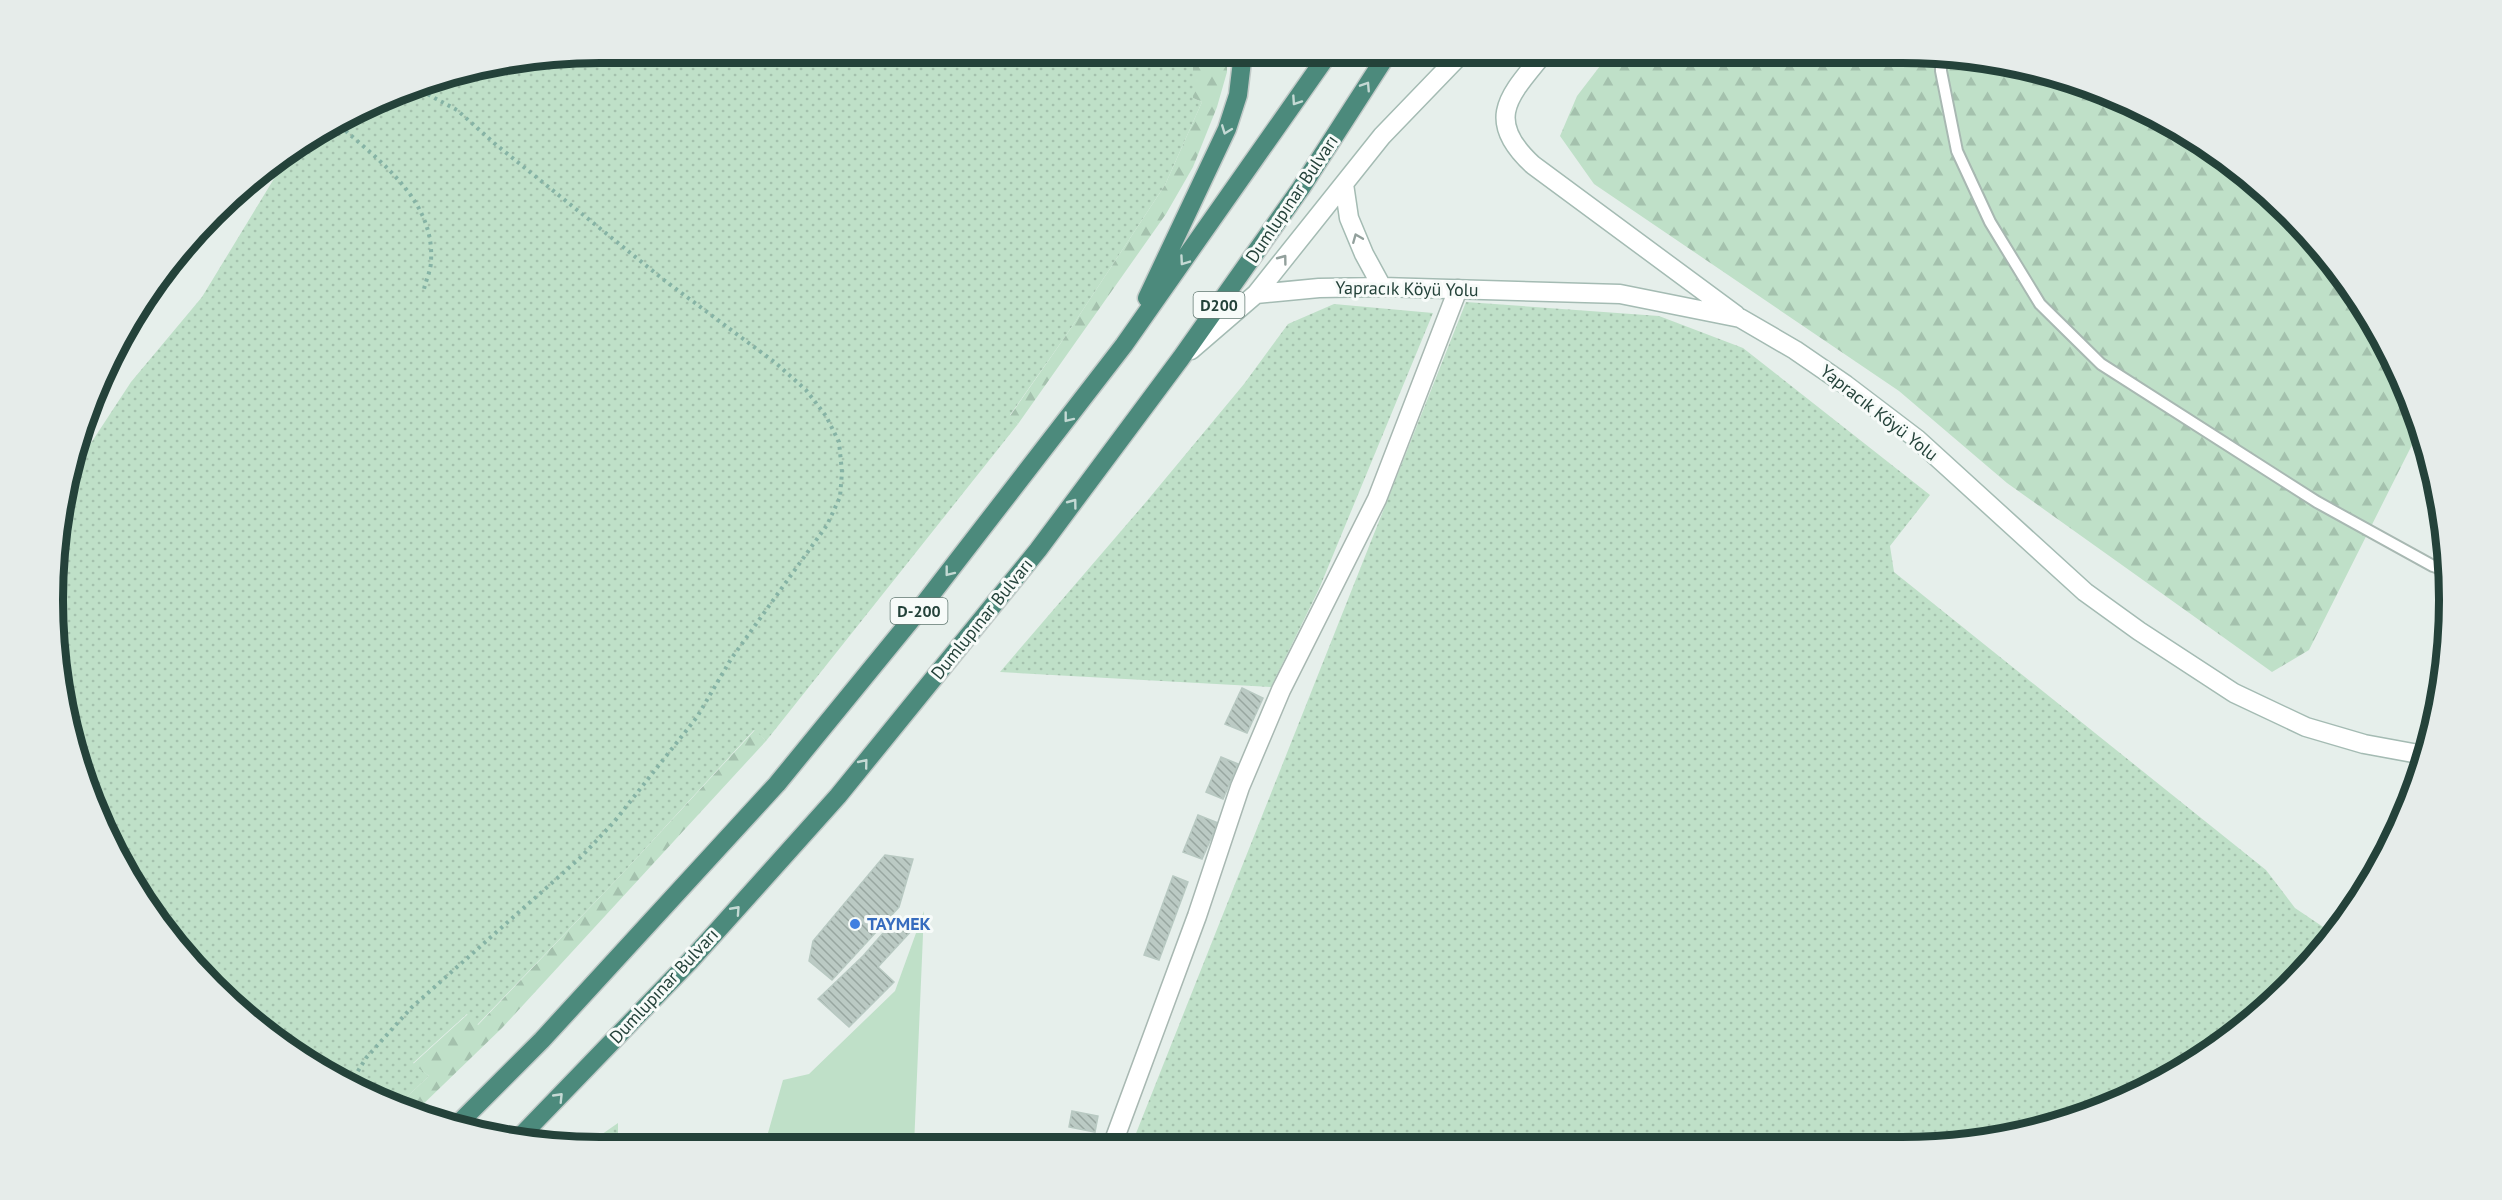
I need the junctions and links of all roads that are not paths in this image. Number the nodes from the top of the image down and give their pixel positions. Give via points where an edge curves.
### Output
1 (1242, 63) edge
2 (1322, 63) edge
3 (1381, 63) edge
4 (1452, 63) edge
5 (1535, 63) edge
6 (1941, 64) edge
7 (1344, 184) junction
8 (1383, 287) junction
9 (1458, 289) junction
10 (1257, 294) junction
11 (1740, 318) junction
12 (1124, 345) junction
13 (1182, 358) junction
14 (1038, 550) joint
15 (2438, 568) edge
16 (2417, 754) edge
17 (463, 1119) edge
18 (525, 1131) edge
19 (1115, 1137) edge

1 -> 12 highway via 1238,95 1227,129
2 -> 12 highway, D-200
13 -> 3 highway, Dumlupınar Bulvarı / D200 via 1301,188
4 - 7 main road via 1382,136
5 - 11 main road via 1506,106 1505,118 1518,152
6 - 15 lane via 1957,151 1990,222 2040,303 2100,364 2317,502
8 -> 7 main road via 1349,218
10 -> 7 main road
8 - 9 main road, Yapracık Köyü Yolu
8 - 10 main road, Yapracık Köyü Yolu
9 - 11 main road, Yapracık Köyü Yolu via 1620,294
9 - 19 main road via 1377,499 1281,690 1240,787
10 - 13 main road
11 - 16 main road, Yapracık Köyü Yolu via 1796,350 1917,440 2085,592 2139,632 2234,693 2306,727
12 -> 17 highway, D-200 via 920,609 777,784 542,1040
14 -> 13 highway, Dumlupınar Bulvarı / D200
18 -> 14 highway, Dumlupınar Bulvarı / D-200 via 690,961 838,796

